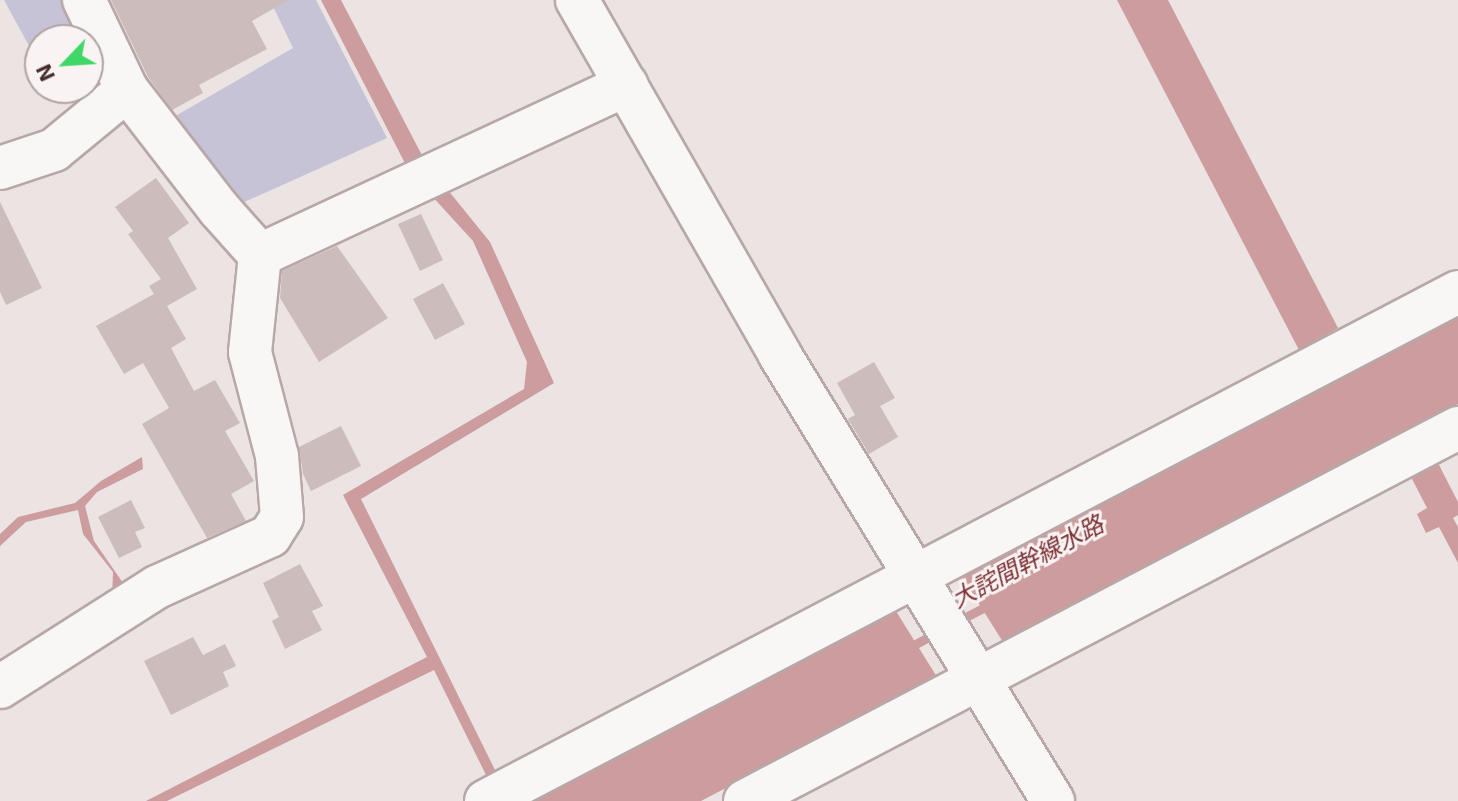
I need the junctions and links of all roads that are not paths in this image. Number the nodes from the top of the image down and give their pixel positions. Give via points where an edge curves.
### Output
1 (84, 0) edge
2 (577, 0) edge
3 (626, 85) junction
4 (127, 90) junction
5 (0, 168) edge
6 (260, 255) junction
7 (1458, 292) edge
8 (1458, 428) edge
9 (937, 608) junction
10 (979, 678) junction
11 (0, 687) edge
12 (486, 801) edge
13 (745, 801) edge
14 (1053, 801) edge

1 - 4 street
2 - 3 street
3 - 6 street
3 - 9 street via 780,355
4 - 5 street via 54,150
4 - 6 street
6 - 11 street via 250,352 277,456 282,517 270,536 157,587
7 - 9 street
8 - 10 street
9 - 10 street
9 - 12 street
10 - 13 street
10 - 14 street

